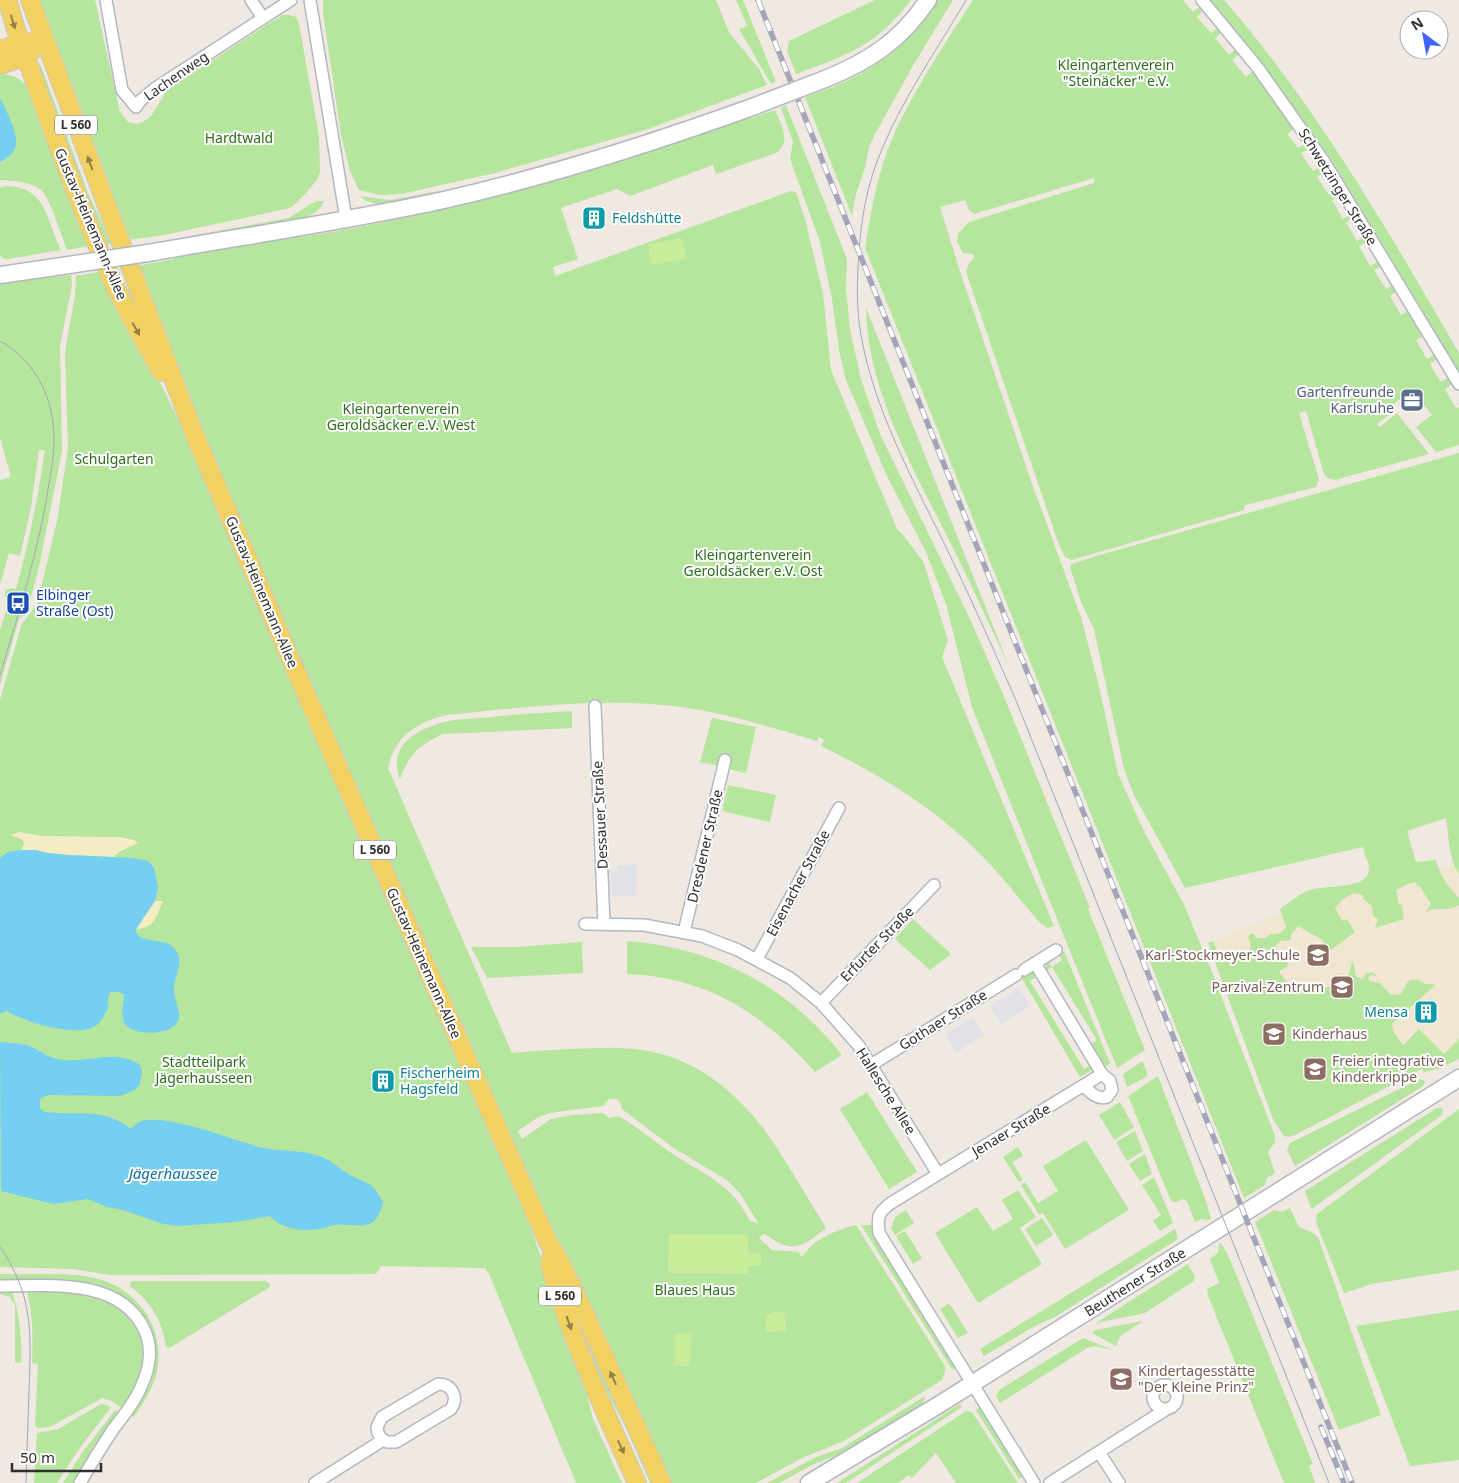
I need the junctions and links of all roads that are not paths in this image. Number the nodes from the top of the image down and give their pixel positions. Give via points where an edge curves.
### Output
1 (6, 0) edge
2 (30, 0) edge
3 (106, 0) edge
4 (251, 0) edge
5 (291, 0) edge
6 (310, 0) edge
7 (928, 0) edge
8 (1202, 0) edge
9 (263, 18) junction
10 (45, 42) junction
11 (23, 49) junction
12 (0, 50) edge
13 (0, 65) edge
14 (38, 92) junction
15 (346, 219) junction
16 (0, 275) edge
17 (1459, 384) edge
18 (196, 438) junction
19 (595, 706) dead end
20 (725, 760) dead end
21 (839, 808) dead end
22 (934, 885) dead end
23 (585, 924) dead end
24 (604, 924) junction
25 (684, 932) junction
26 (1056, 950) dead end
27 (757, 959) junction
28 (1034, 963) junction
29 (821, 1003) junction
30 (871, 1064) junction
31 (1102, 1074) junction
32 (1459, 1078) edge
33 (1084, 1086) junction
34 (938, 1174) junction
35 (548, 1242) junction
36 (0, 1286) edge
37 (972, 1384) junction
38 (1165, 1410) dead end
39 (383, 1440) junction
40 (1099, 1452) junction
41 (80, 1483) edge
42 (315, 1483) edge
43 (637, 1483) edge
44 (662, 1483) edge
45 (809, 1483) edge
46 (1034, 1483) edge
47 (1050, 1483) edge
48 (1119, 1483) edge

1 -> 11 main road, Gustav-Heinemann-Allee / L 560
2 - 10 main road, Gustav-Heinemann-Allee / L 560
3 - 9 street, Lachenweg via 122,90 136,107 150,91
4 - 9 street
5 - 9 street, Lachenweg
6 - 15 street
7 - 15 street, bridge via 905,29 884,48 854,67 755,106 562,170 446,200
8 - 17 street, Schwetzinger Straße via 1258,68 1326,163
10 - 11 main road
18 -> 10 main road, Gustav-Heinemann-Allee / L 560
11 - 12 main road
11 - 13 main road
11 - 14 main road, Gustav-Heinemann-Allee / L 560
13 - 14 main road via 24,75
14 -> 18 main road, Gustav-Heinemann-Allee / L 560 via 115,285
15 - 16 street, bridge
18 - 35 main road, Gustav-Heinemann-Allee / L 560
19 - 24 street, Dessauer Straße
20 - 25 street, Dresdener Straße
21 - 27 street, Eisenacher Straße
22 - 29 street, Erfurter Straße
23 - 24 street, Hallesche Allee
24 - 25 street, Hallesche Allee via 644,925
25 - 27 street, Hallesche Allee via 720,942
26 - 28 street, Gothaer Straße
27 - 29 street, Hallesche Allee via 790,978
28 - 30 street, Gothaer Straße
28 - 31 street
29 - 30 street, Hallesche Allee
30 - 34 street, Hallesche Allee
31 - 33 street, Jenaer Straße
31 - 33 street via 1111,1084 1107,1097 1098,1097
32 - 37 street, Beuthener Straße
33 - 34 street, Jenaer Straße
34 - 37 street via 881,1212 879,1233
35 -> 43 main road, L 560 via 563,1307 604,1412
44 -> 35 main road, Gustav-Heinemann-Allee / L 560 via 578,1299
36 - 41 street via 61,1287 100,1292 116,1298 132,1311 146,1335 150,1360 142,1387
37 - 45 street, Beuthener Straße
37 - 46 street
38 - 40 street
39 - 39 street via 399,1441 447,1412 454,1405 453,1391 443,1384 434,1385 385,1414 377,1427
39 - 42 street
40 - 47 street
40 - 48 street

